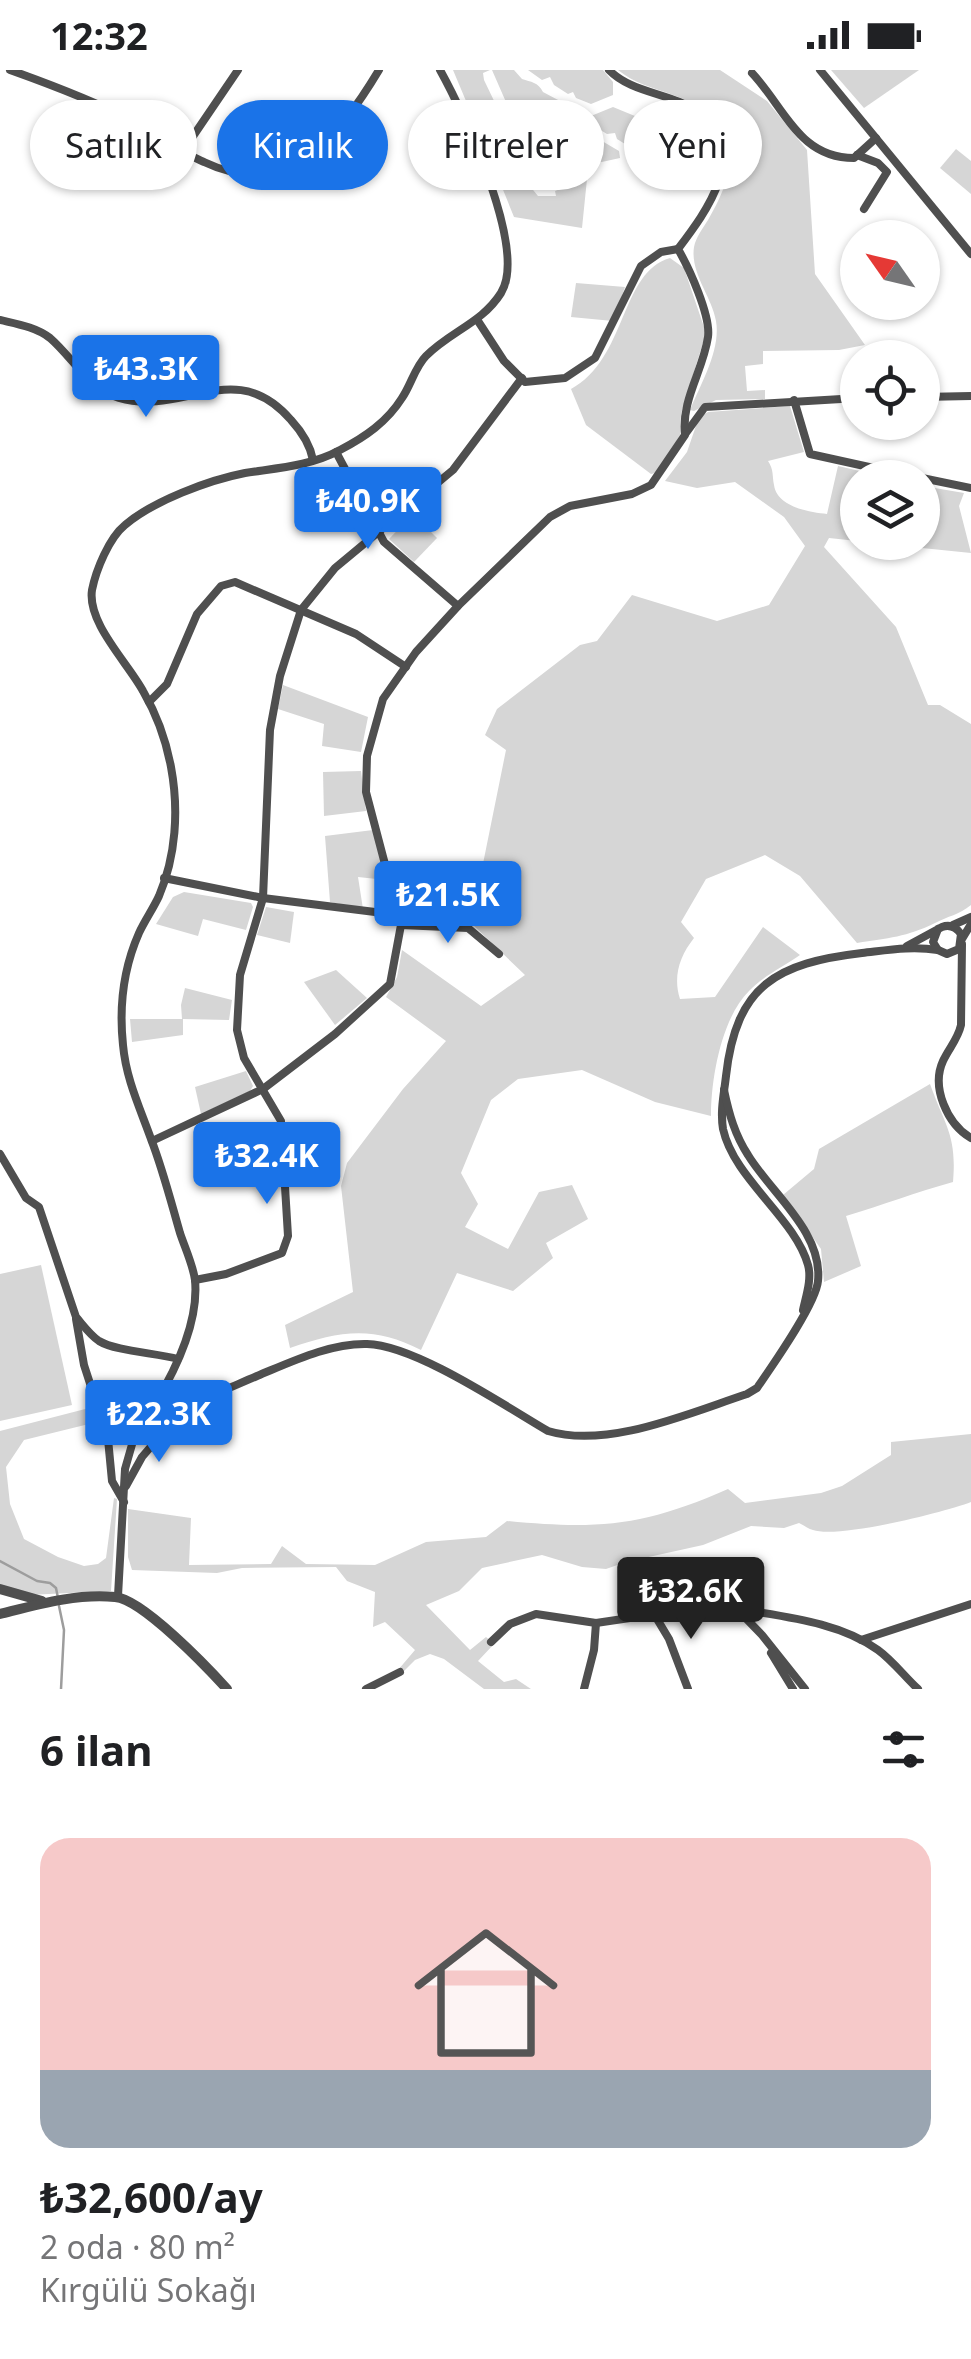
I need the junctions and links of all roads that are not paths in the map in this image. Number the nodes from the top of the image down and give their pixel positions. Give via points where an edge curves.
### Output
1 (10, 70) edge
2 (238, 70) edge
3 (379, 70) edge
4 (440, 70) edge
5 (609, 70) edge
6 (820, 70) edge
7 (752, 73) dead end
8 (87, 100) edge
9 (197, 130) edge
10 (876, 138) junction
11 (857, 155) junction
12 (197, 157) edge
13 (864, 209) dead end
14 (678, 249) junction
15 (971, 254) edge
16 (0, 320) edge
17 (478, 322) junction
18 (522, 378) junction
19 (971, 396) edge
20 (940, 397) edge
21 (840, 399) edge
22 (794, 400) junction
23 (685, 435) junction
24 (336, 452) junction
25 (313, 460) junction
26 (840, 460) edge
27 (940, 482) edge
28 (971, 488) edge
29 (378, 531) junction
30 (458, 606) junction
31 (301, 610) junction
32 (406, 667) junction
33 (148, 702) junction
34 (164, 878) junction
35 (263, 898) junction
36 (400, 920) junction
37 (971, 921) edge
38 (951, 926) junction
39 (938, 930) junction
40 (962, 941) junction
41 (906, 947) junction
42 (940, 952) junction
43 (500, 954) dead end
44 (959, 980) junction
45 (264, 1089) junction
46 (971, 1138) edge
47 (152, 1141) junction
48 (0, 1154) edge
49 (195, 1280) junction
50 (76, 1317) junction
51 (178, 1359) junction
52 (164, 1388) junction
53 (155, 1404) junction
54 (168, 1404) junction
55 (190, 1406) junction
56 (148, 1417) junction
57 (174, 1418) junction
58 (168, 1427) junction
59 (126, 1486) junction
60 (124, 1502) junction
61 (0, 1588) edge
62 (118, 1596) junction
63 (56, 1601) junction
64 (971, 1604) edge
65 (739, 1609) junction
66 (0, 1614) edge
67 (654, 1614) junction
68 (596, 1623) junction
69 (861, 1640) junction
70 (491, 1642) dead end
71 (400, 1672) dead end
72 (227, 1689) edge
73 (366, 1689) edge
74 (584, 1689) edge
75 (688, 1689) edge
76 (794, 1689) edge
77 (805, 1689) edge
78 (918, 1689) edge

1 - 8 street
2 - 9 street
3 - 12 street via 324,145 286,168 228,171
4 - 17 street via 502,218 509,258 503,290
5 - 14 street via 700,113 718,138 724,170
6 - 10 street
7 - 11 street via 815,150 838,158
10 - 11 street
10 - 15 street
11 - 13 street via 887,172
14 - 18 street via 641,266 596,358 564,378
14 - 23 street via 709,333 683,415
16 - 25 street via 50,338 86,377 120,398 154,402 246,388 280,407 302,432
17 - 18 street
17 - 24 street via 451,334 422,360 402,400 377,428
18 - 29 street via 453,470
19 - 20 street
21 - 22 street
22 - 23 street via 705,407
22 - 26 street via 810,454
23 - 30 street via 651,485 550,517
24 - 25 street
24 - 29 street
25 - 33 street via 198,487 123,526 104,556 94,609
27 - 28 street
29 - 30 street
29 - 31 street
30 - 32 street
31 - 32 street via 356,634
31 - 33 street via 235,582 221,586 197,614 166,684
31 - 35 street via 270,730
32 - 36 street via 383,699 367,756 366,792
33 - 34 street via 164,734 177,818
34 - 35 street
34 - 47 street via 126,972 122,1010 130,1086
35 - 36 street
35 - 45 street via 240,975 237,1030 244,1058
36 - 43 street via 468,928
36 - 45 street via 390,984
37 - 38 street
37 - 40 street
38 - 39 street
38 - 40 street
39 - 41 street
39 - 42 street via 933,942
40 - 42 street via 952,954
40 - 44 street
41 - 42 street
41 - 55 street via 814,959 788,970 748,1002 734,1031 724,1090 733,1127 812,1244 818,1283 757,1388 670,1419 568,1437 400,1351 371,1344 340,1346 280,1366
42 - 44 street
44 - 46 street via 961,1026 942,1064 939,1093
45 - 47 street
45 - 49 street via 281,1121 288,1236 282,1253
47 - 49 street
48 - 50 street via 26,1198 39,1207
49 - 51 street
50 - 51 street via 99,1341
50 - 60 street via 108,1439 112,1481
51 - 52 street
52 - 53 street
52 - 54 street
53 - 54 street
53 - 56 street
54 - 55 street
54 - 57 street
55 - 57 street
56 - 58 street via 157,1428
56 - 59 street via 124,1469
57 - 58 street
58 - 59 street
59 - 60 street
60 - 62 street
61 - 63 street
62 - 63 street
62 - 72 street via 160,1624
63 - 66 street
64 - 69 street
65 - 67 street via 731,1603
65 - 69 street
65 - 76 street
65 - 77 street
67 - 68 street
67 - 75 street
68 - 70 street via 536,1614 510,1624
68 - 74 street
69 - 78 street
71 - 73 street

